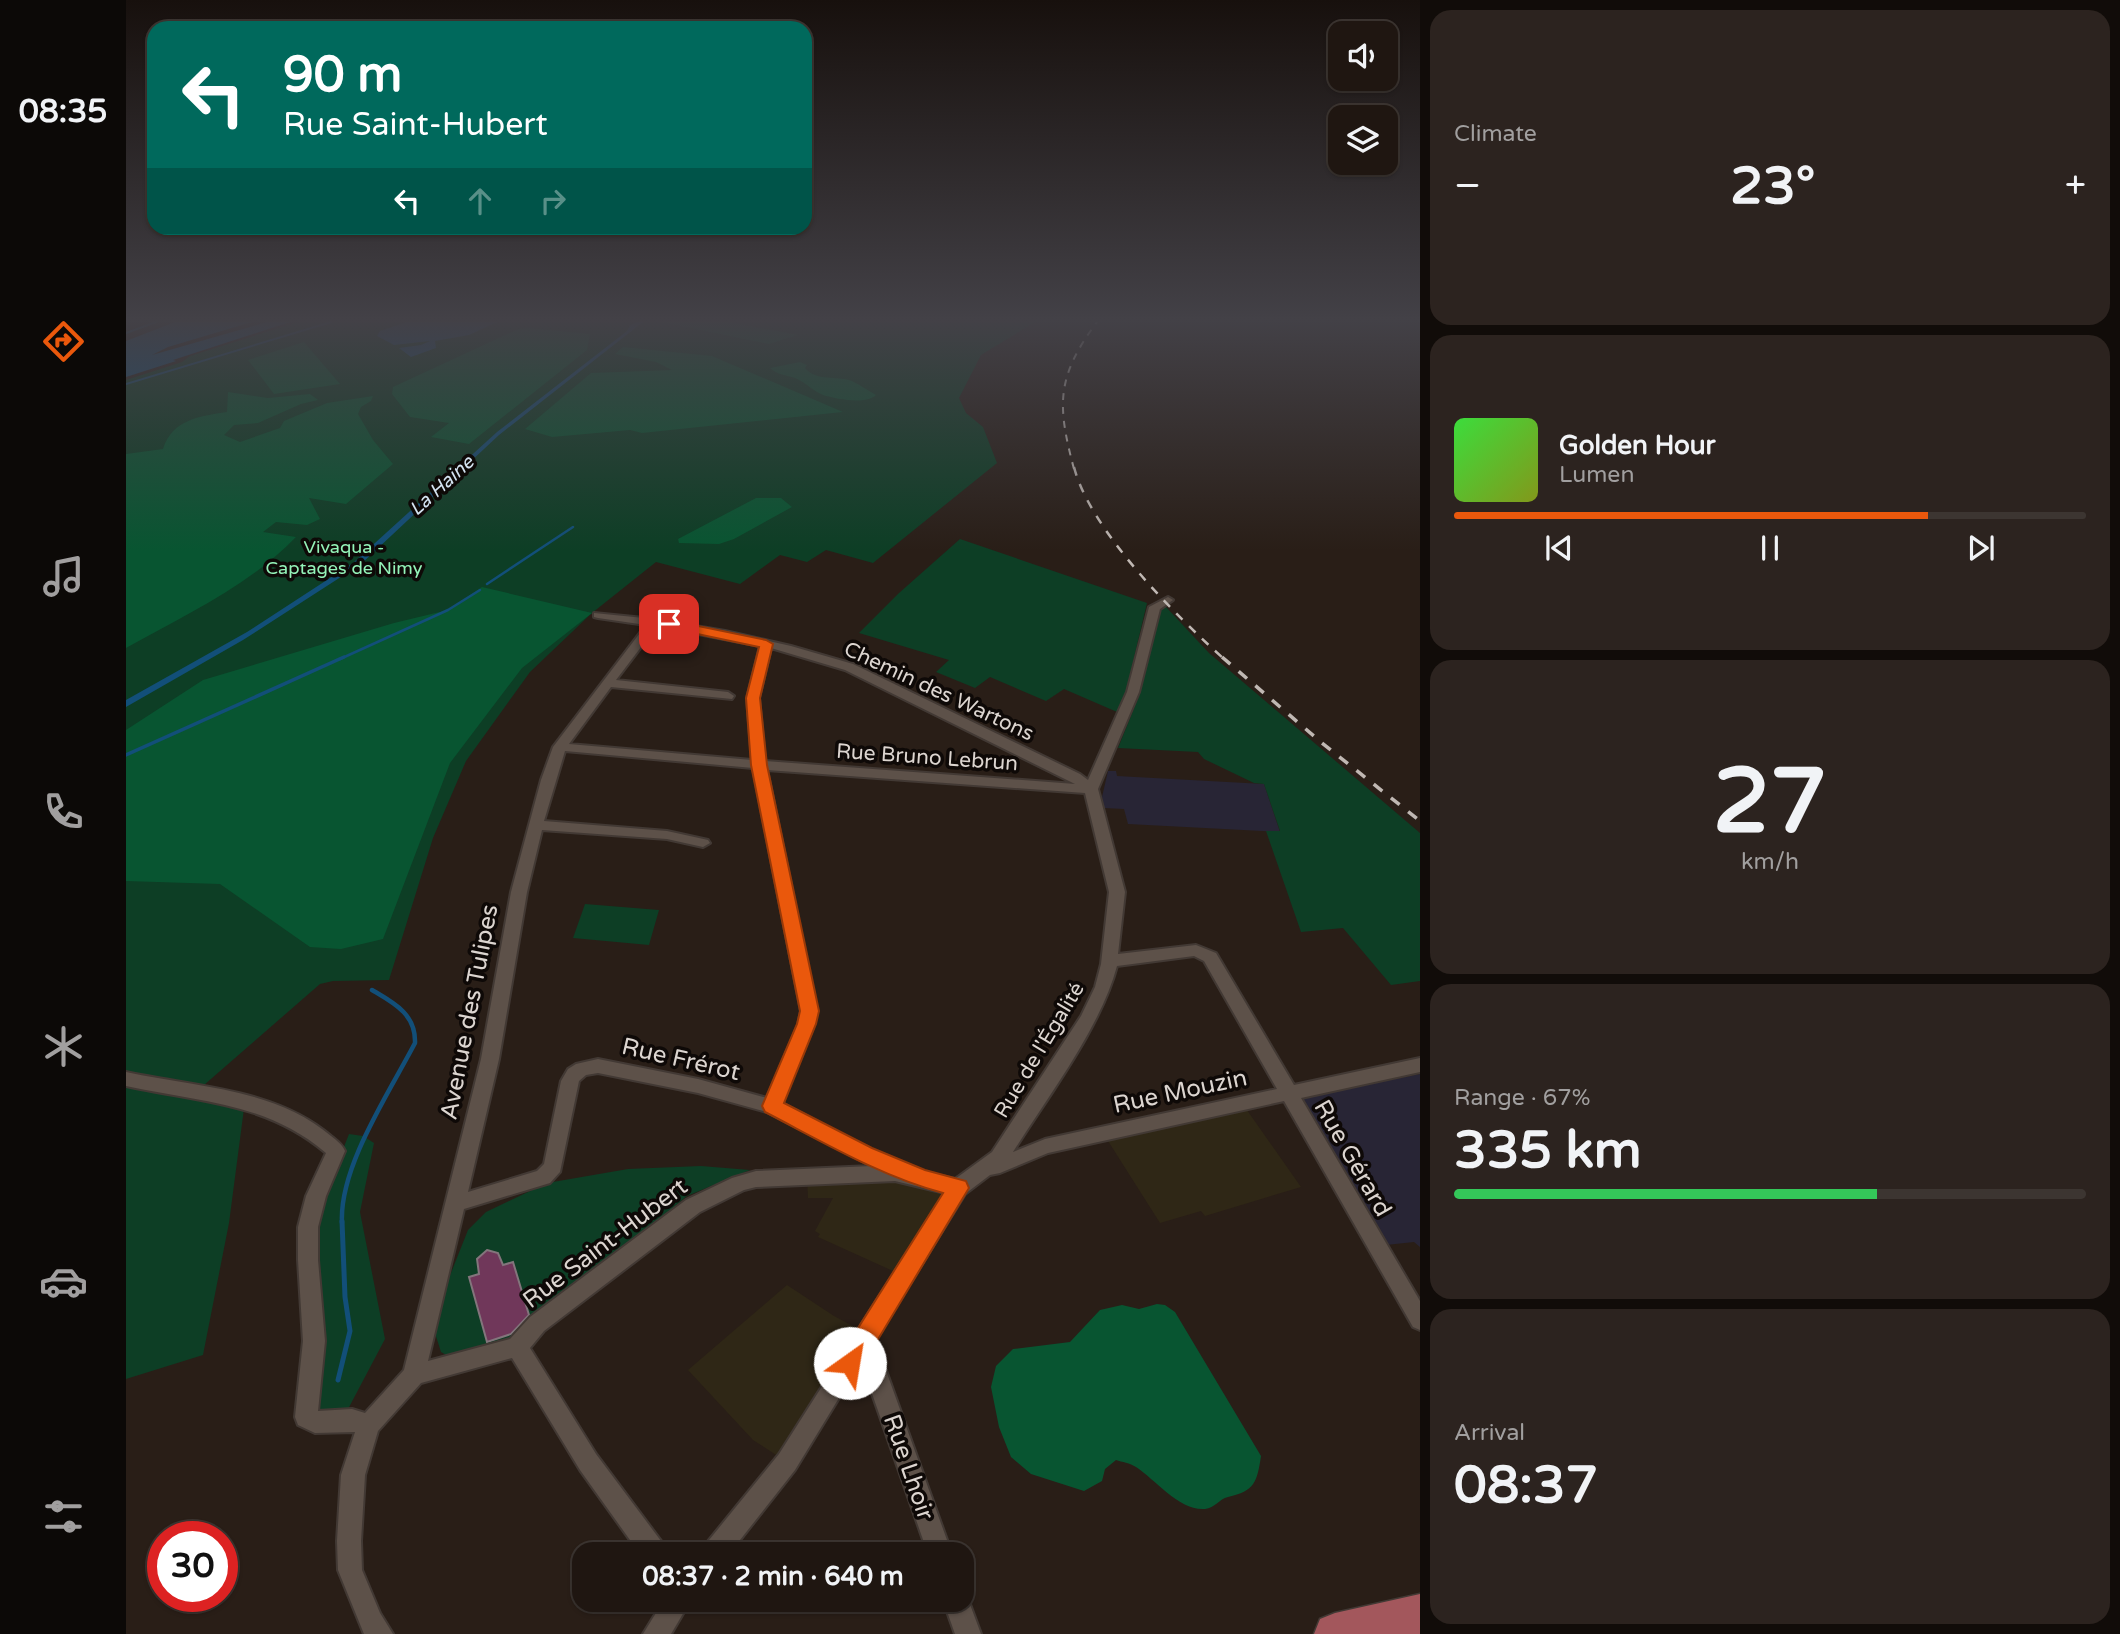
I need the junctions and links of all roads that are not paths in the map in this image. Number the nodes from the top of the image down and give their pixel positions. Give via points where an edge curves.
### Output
1 (1168, 600) dead end
2 (598, 615) dead end
3 (654, 622) junction
4 (766, 644) junction
5 (608, 683) junction
6 (728, 696) dead end
7 (560, 747) junction
8 (759, 765) junction
9 (1091, 789) junction
10 (537, 825) junction
11 (703, 843) dead end
12 (1110, 961) junction
13 (1420, 1065) edge
14 (126, 1079) edge
15 (1287, 1093) junction
16 (772, 1106) junction
17 (922, 1178) junction
18 (958, 1188) junction
19 (454, 1204) junction
20 (1420, 1320) edge
21 (864, 1339) junction
22 (517, 1347) junction
23 (414, 1375) junction
24 (369, 1425) junction
25 (645, 1542) edge
26 (724, 1542) edge
27 (936, 1542) edge
28 (670, 1612) edge
29 (960, 1612) edge
30 (1420, 1615) edge
31 (380, 1634) edge
32 (656, 1634) edge
33 (968, 1634) edge
34 (1335, 1634) edge

1 - 9 street via 1154,607 1133,692
2 - 3 street, Chemin des Wartons
3 - 4 street, Chemin des Wartons
3 - 5 street, Avenue des Tulipes
4 - 8 street via 753,698
4 - 9 street, Chemin des Wartons via 849,667 1076,777
5 - 6 street
5 - 7 street, Avenue des Tulipes
7 - 8 street, Rue Bruno Lebrun
7 - 10 street, Avenue des Tulipes
8 - 9 street, Rue Bruno Lebrun
8 - 16 street via 809,1011
9 - 12 street, Rue de l'Égalité via 1117,892
10 - 11 street via 667,835
10 - 19 street, Avenue des Tulipes via 519,892 490,1059
12 - 15 street, Rue Gérard via 1196,950 1207,954
12 - 18 street, Rue de l'Égalité via 1089,1018 999,1157
13 - 15 street, Rue Mouzin
14 - 24 street via 268,1108 304,1124 335,1151 311,1210 307,1241 314,1344 306,1417 315,1422 343,1420
15 - 18 street, Rue Mouzin via 1045,1146 995,1166
15 - 20 street, Rue Gérard
16 - 17 street, Rue Frérot
16 - 19 street, Rue Frérot via 606,1067 582,1069 570,1081 554,1167 543,1177
17 - 18 street, Rue Saint-Hubert
17 - 22 street, Rue Saint-Hubert via 873,1173 756,1179 739,1184 693,1206 537,1324
18 - 21 street
19 - 23 street, Avenue des Tulipes
21 - 26 street via 787,1462
21 - 27 street, Rue Lhoir
22 - 23 street
22 - 25 street via 588,1462
23 - 24 street, Avenue des Tulipes
24 - 31 street via 353,1475 350,1570
28 - 32 street
29 - 33 street
30 - 34 main road

